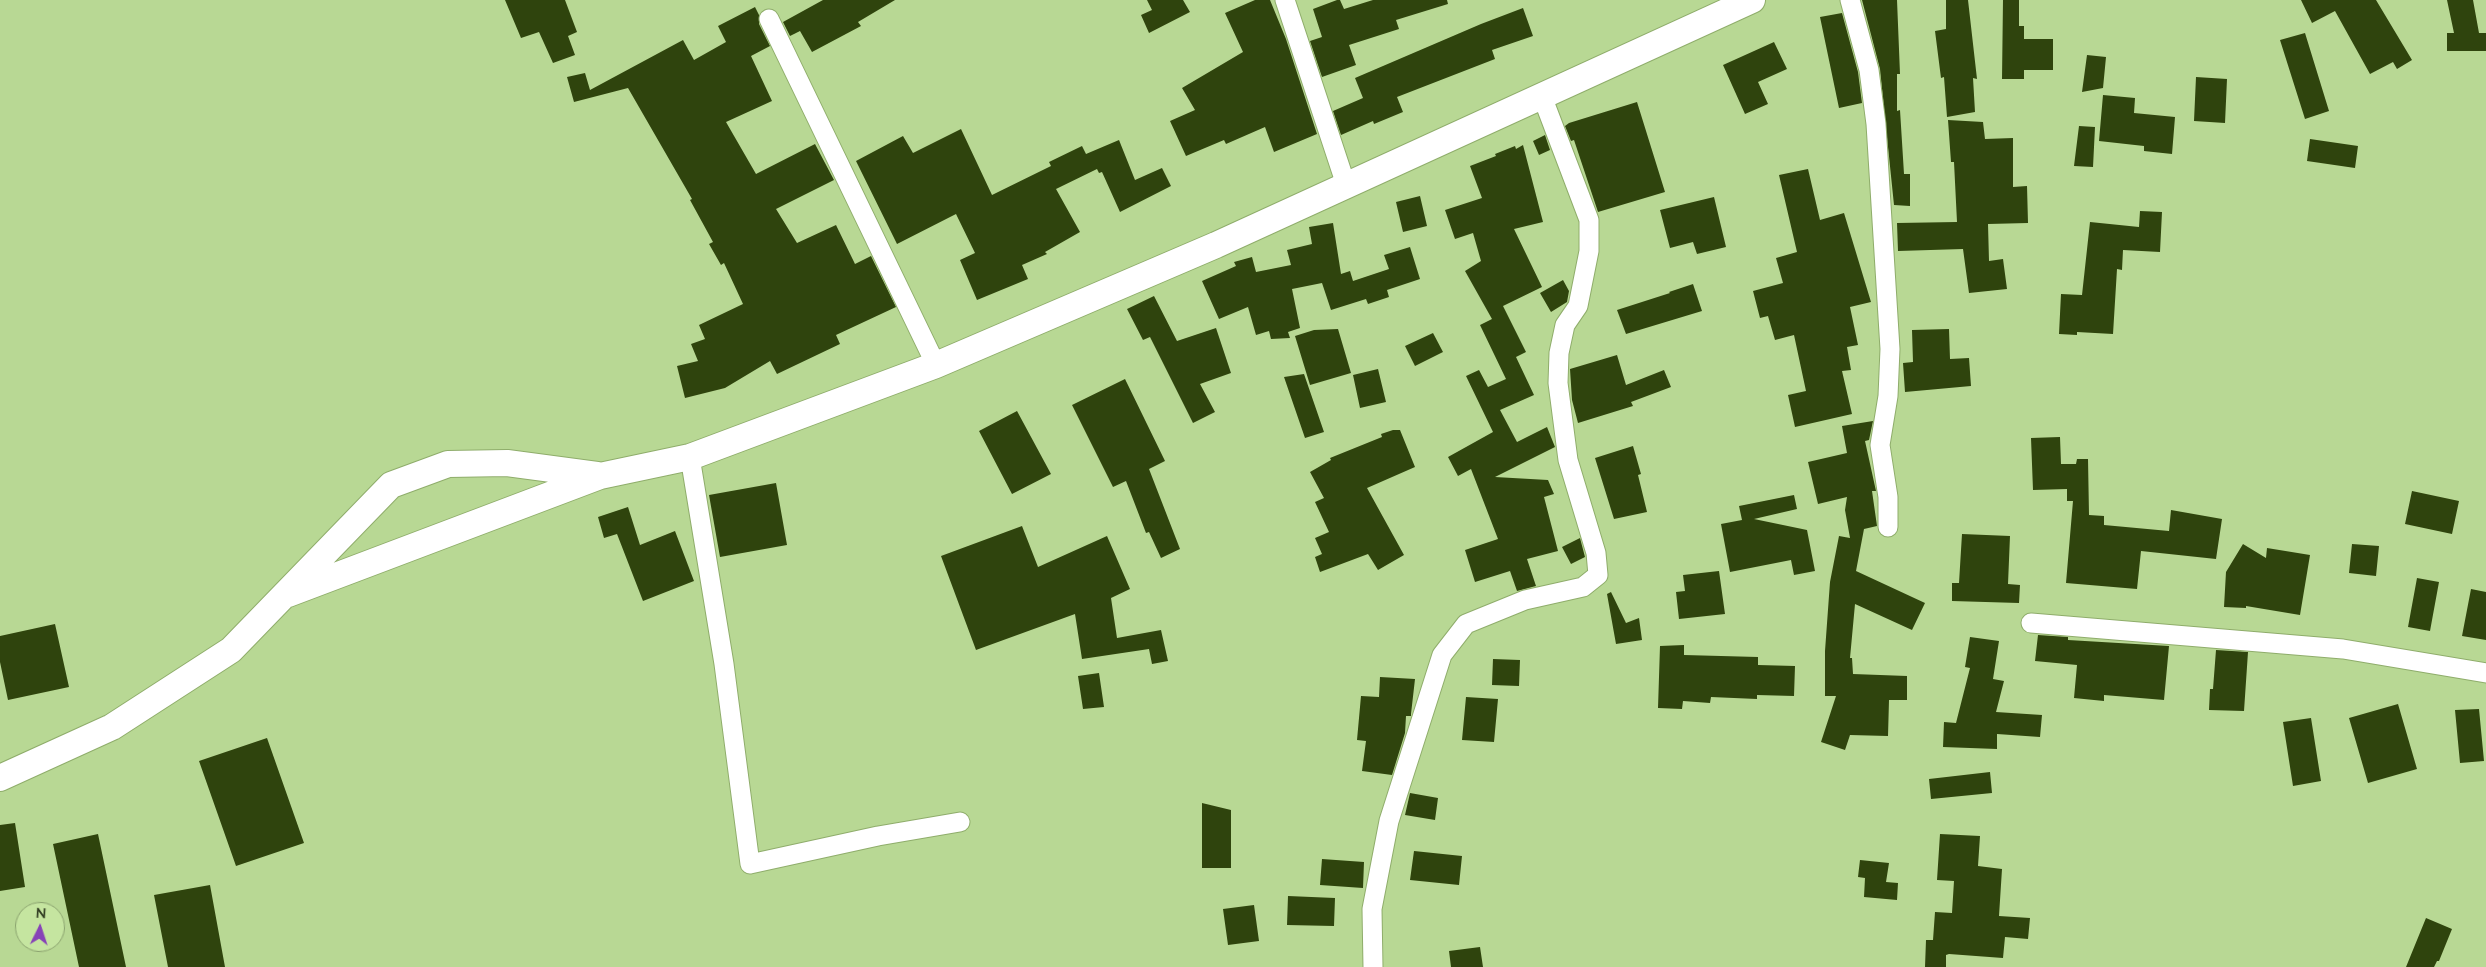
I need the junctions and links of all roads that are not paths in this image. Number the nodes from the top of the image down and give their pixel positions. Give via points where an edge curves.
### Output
1 (1285, 0) edge
2 (1752, 0) edge
3 (1850, 0) edge
4 (769, 19) dead end
5 (1542, 96) junction
6 (1346, 185) junction
7 (936, 365) junction
8 (690, 457) junction
9 (600, 476) junction
10 (1888, 527) dead end
11 (288, 594) junction
12 (2030, 623) dead end
13 (2486, 674) edge
14 (0, 778) edge
15 (960, 822) dead end
16 (1373, 967) edge

1 - 6 street
2 - 5 main road
3 - 10 street via 1869,70 1876,124 1890,350 1888,396 1880,445 1888,497
4 - 7 street
5 - 6 main road
5 - 16 street via 1589,220 1589,251 1578,306 1565,325 1559,353 1558,383 1568,460 1596,553 1598,575 1583,588 1525,600 1466,624 1442,655 1389,821 1372,908
6 - 7 main road via 1216,245
7 - 8 main road
8 - 9 main road
8 - 15 street via 724,664 750,864
9 - 11 main road
9 - 11 main road via 507,463 448,464 391,485
11 - 14 main road via 231,650 112,726
12 - 13 street via 2343,649

